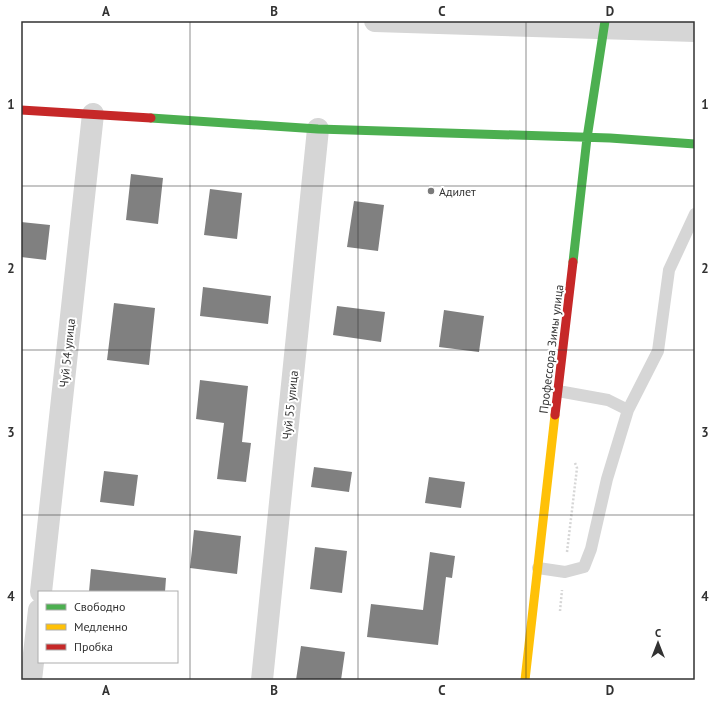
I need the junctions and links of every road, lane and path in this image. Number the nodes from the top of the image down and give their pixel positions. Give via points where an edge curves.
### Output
1 (375, 21) edge
2 (605, 24) edge
3 (695, 31) edge
4 (21, 110) edge
5 (93, 114) junction
6 (318, 129) junction
7 (587, 138) junction
8 (695, 144) edge
9 (695, 214) edge
10 (558, 391) junction
11 (628, 410) junction
12 (538, 568) junction
13 (41, 591) edge
14 (38, 619) edge
15 (31, 680) edge
16 (262, 680) edge
17 (525, 680) edge

1 - 2 street
2 - 3 street
2 - 7 street, Профессора Зимы улица
4 - 5 street
5 - 6 street
5 - 13 street, Чуй 54 улица
6 - 7 street
6 - 16 street, Чуй 55 улица
7 - 8 street
7 - 10 street, Профессора Зимы улица
9 - 11 lane via 669,270 658,351
10 - 11 lane via 608,400
10 - 12 street, Профессора Зимы улица
11 - 12 lane via 584,567 564,572
12 - 17 street, Профессора Зимы улица
14 - 15 street

